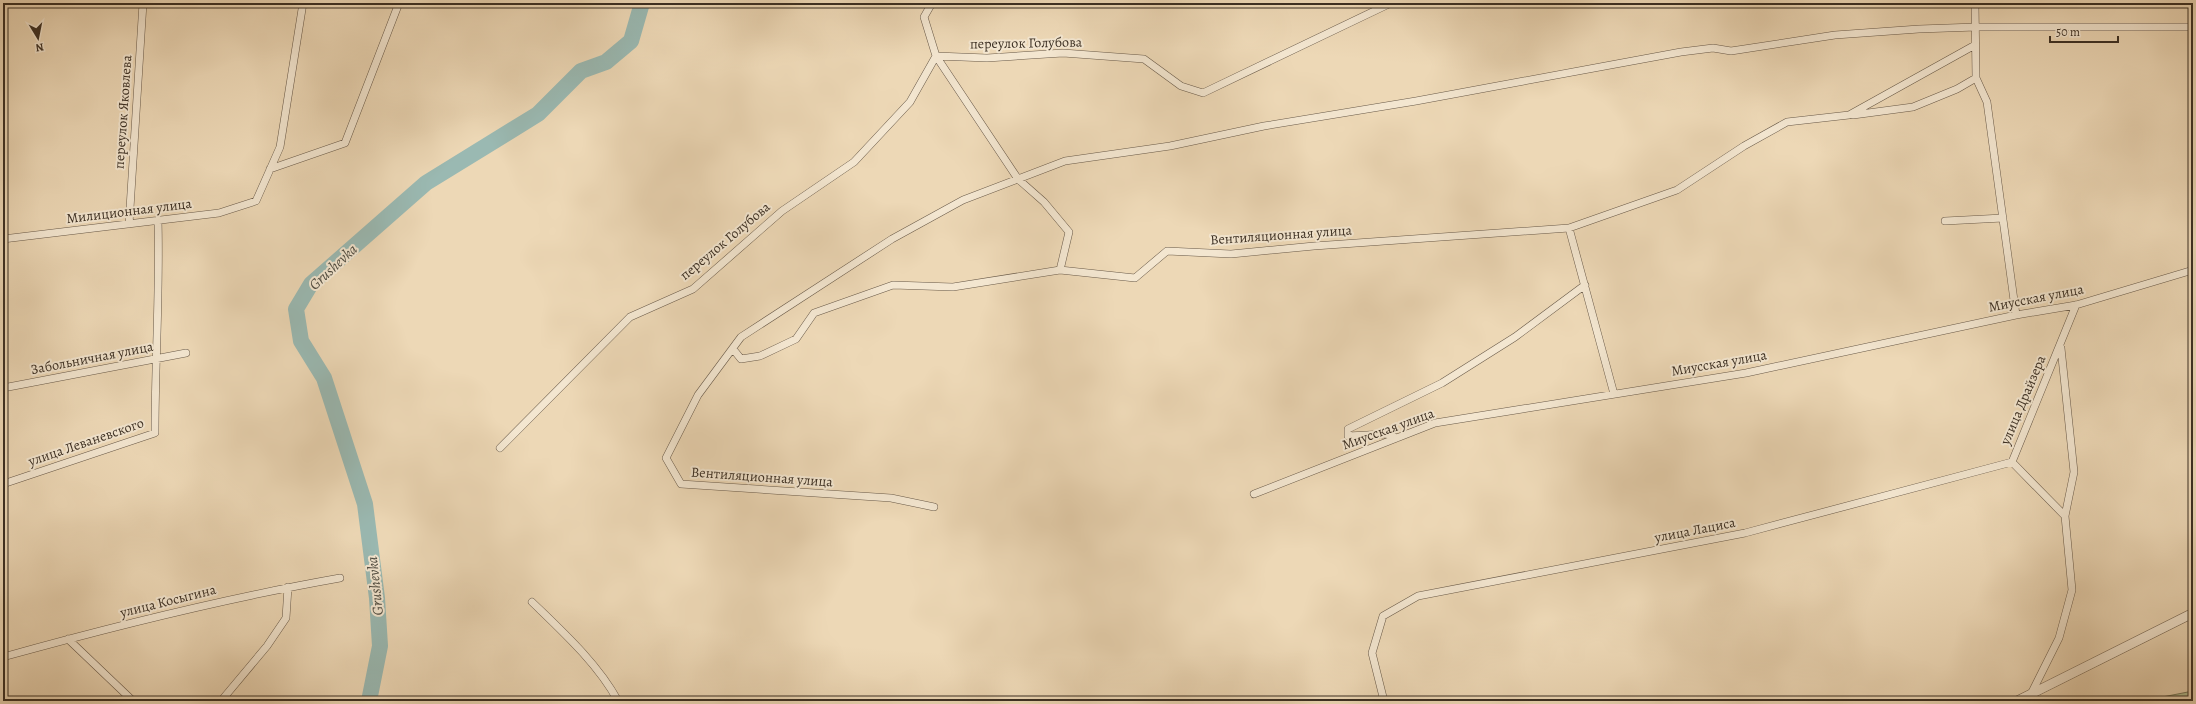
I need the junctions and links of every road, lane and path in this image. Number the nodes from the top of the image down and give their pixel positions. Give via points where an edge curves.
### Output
1 (143, 3) edge
2 (303, 3) edge
3 (399, 3) edge
4 (932, 3) edge
5 (1391, 3) edge
6 (1975, 3) edge
7 (1976, 27) junction
8 (2193, 27) edge
9 (1975, 45) junction
10 (936, 56) junction
11 (1976, 78) junction
12 (1849, 115) junction
13 (270, 169) junction
14 (1018, 179) junction
15 (2003, 218) junction
16 (158, 220) junction
17 (1945, 221) dead end
18 (129, 224) junction
19 (1569, 228) junction
20 (3, 239) edge
21 (1060, 270) junction
22 (2193, 270) edge
23 (1585, 285) junction
24 (2076, 305) junction
25 (2016, 315) junction
26 (2061, 346) junction
27 (733, 349) junction
28 (186, 354) dead end
29 (155, 360) junction
30 (3, 388) edge
31 (1614, 394) junction
32 (1398, 438) junction
33 (500, 448) dead end
34 (2012, 462) junction
35 (3, 484) edge
36 (1254, 494) dead end
37 (934, 507) dead end
38 (2065, 516) junction
39 (340, 578) dead end
40 (288, 587) junction
41 (532, 602) dead end
42 (2193, 613) edge
43 (68, 639) junction
44 (3, 657) edge
45 (2031, 694) junction
46 (133, 701) edge
47 (221, 701) edge
48 (618, 701) edge
49 (1384, 701) edge
50 (2017, 701) edge

1 - 18 street, переулок Яковлева
2 - 13 street via 280,147
3 - 13 street via 345,143
4 - 10 street via 924,17
5 - 10 street, переулок Голубова via 1203,92 1181,86 1144,59 1063,53 987,58
6 - 7 street
7 - 8 street
7 - 9 street
7 - 14 street via 1835,35 1731,50 1713,48 1681,52 1431,99 1264,126 1170,146 1065,161
9 - 11 street
9 - 12 street, Вентиляционная улица
10 - 14 street
10 - 33 street, переулок Голубова via 910,102 854,162 782,210 693,289 630,317
11 - 12 street, Вентиляционная улица via 1957,89 1913,107
11 - 15 street via 1987,102
12 - 19 street, Вентиляционная улица via 1787,122 1676,190
13 - 16 street, Милиционная улица via 256,201 219,213
14 - 21 street via 1044,202 1069,232
14 - 27 street via 963,200 892,239 741,337
15 - 17 street
15 - 25 street
16 - 18 street, Милиционная улица
16 - 29 street via 160,280
18 - 20 street, Милиционная улица
19 - 21 street, Вентиляционная улица via 1231,254 1167,251 1135,278
19 - 23 street
21 - 27 street, Вентиляционная улица via 953,287 893,285 814,313 796,339 760,356 741,359
22 - 24 street, Миусская улица
23 - 31 street
23 - 32 street via 1515,337 1442,383 1348,429 1348,436 1386,434
24 - 25 street, Миусская улица
24 - 26 street, улица Драйзера
25 - 31 street, Миусская улица via 1746,373
26 - 34 street, улица Драйзера
26 - 38 street via 2074,472
27 - 37 street, Вентиляционная улица via 698,395 666,458 681,484 891,498
28 - 29 street, Забольничная улица
29 - 30 street, Забольничная улица
29 - 35 street, улица Леваневского via 155,433
31 - 32 street, Миусская улица via 1435,423
32 - 36 street, Миусская улица
34 - 38 street, улица Драйзера
34 - 49 street, улица Лациса via 1745,533 1418,596 1383,616 1372,653
38 - 45 street via 2072,590 2059,638
39 - 40 street, улица Косыгина
40 - 43 street, улица Косыгина via 240,596
40 - 47 street via 286,618 267,646
41 - 48 street via 610,685
42 - 45 street
43 - 44 street, улица Косыгина
43 - 46 street
45 - 50 street

